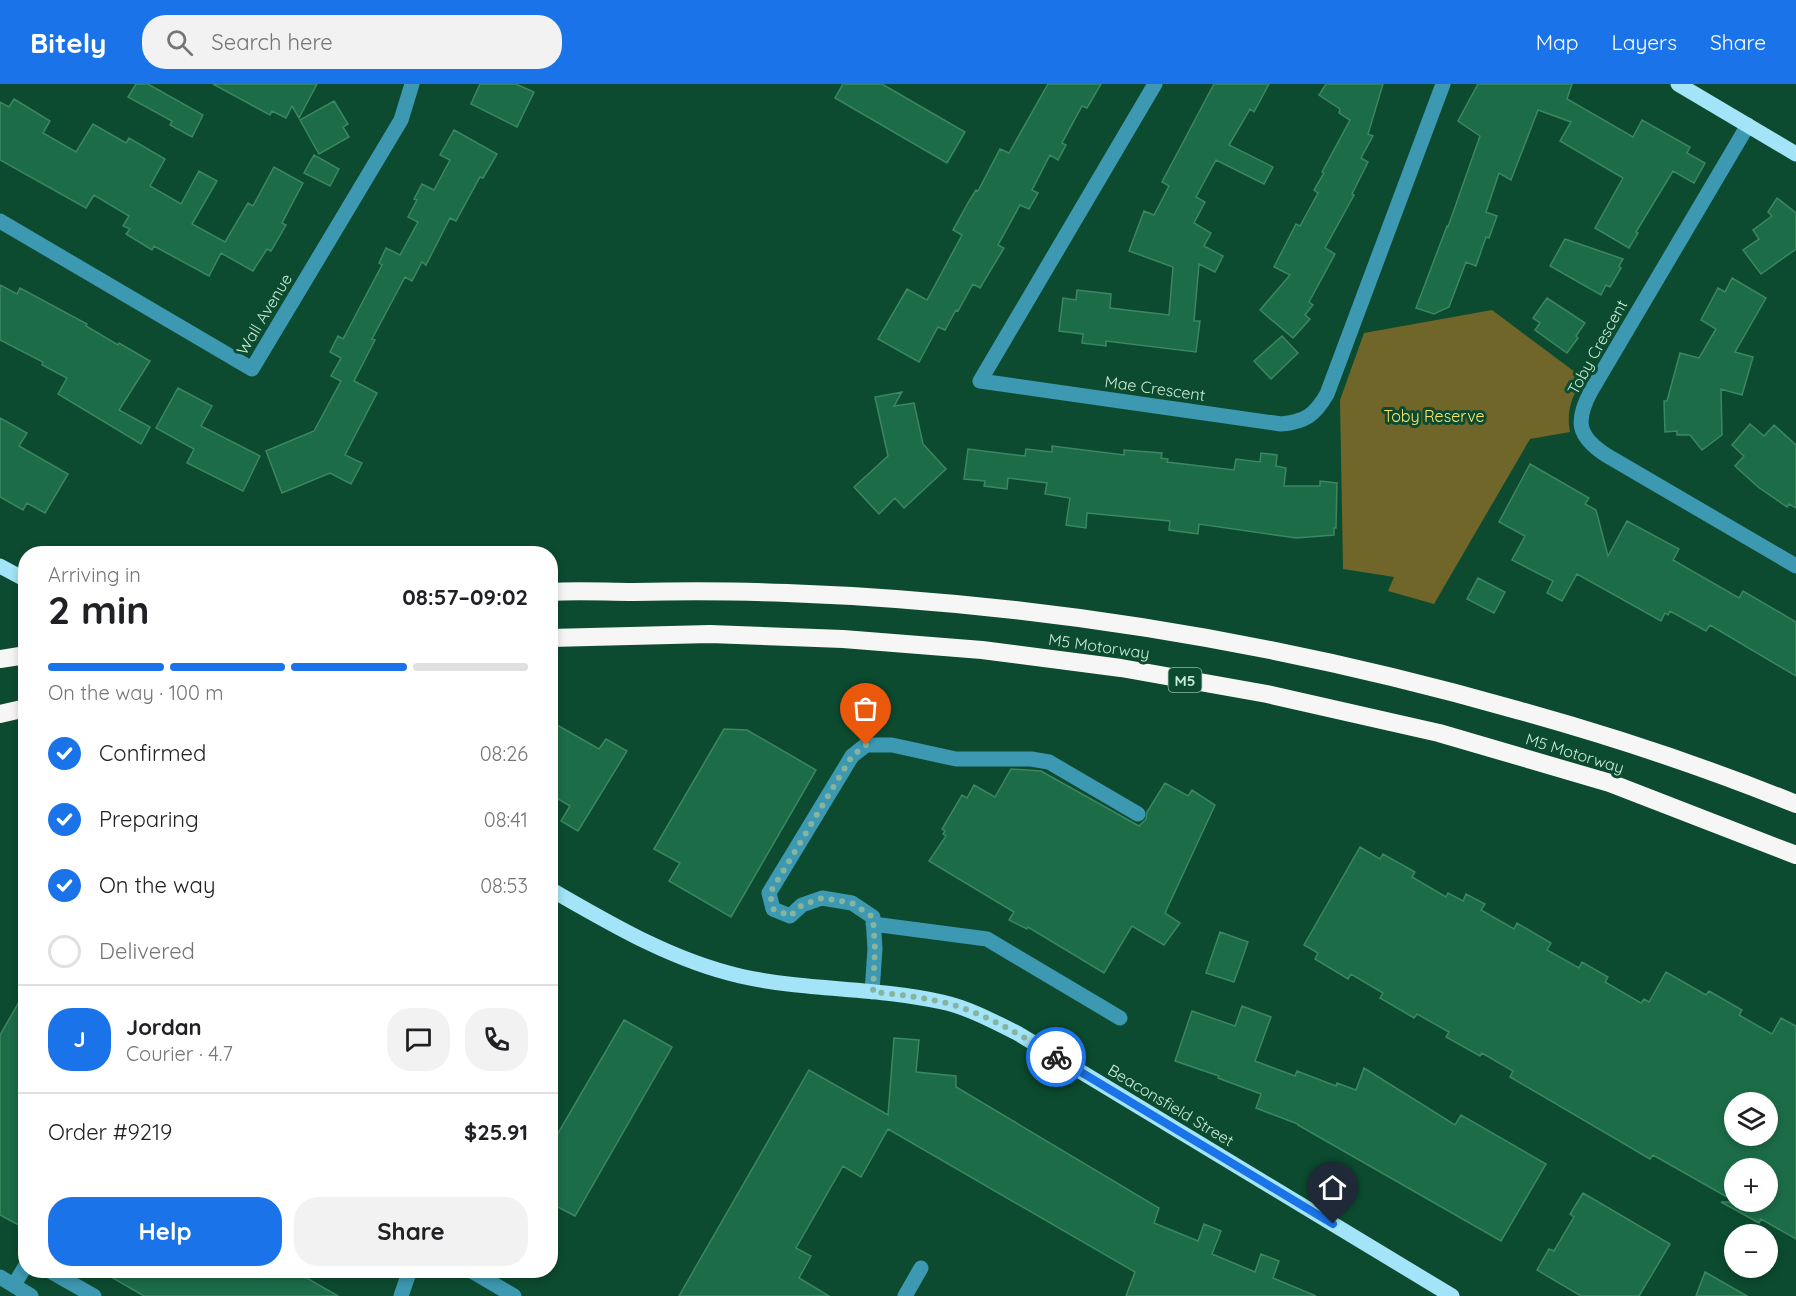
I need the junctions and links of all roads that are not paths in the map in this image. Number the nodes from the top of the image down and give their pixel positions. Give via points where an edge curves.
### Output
1 (410, 84) edge
2 (1155, 84) edge
3 (1443, 84) edge
4 (1678, 84) edge
5 (1748, 125) junction
6 (1796, 154) edge
7 (0, 221) edge
8 (0, 566) edge
9 (1796, 566) edge
10 (18, 576) edge
11 (558, 592) edge
12 (558, 638) edge
13 (18, 656) edge
14 (0, 659) edge
15 (18, 710) edge
16 (0, 714) edge
17 (1796, 804) edge
18 (1138, 814) dead end
19 (1796, 855) edge
20 (558, 894) edge
21 (873, 924) junction
22 (873, 992) junction
23 (1120, 1018) dead end
24 (921, 1268) dead end
25 (0, 1277) edge
26 (18, 1278) edge
27 (62, 1278) edge
28 (407, 1278) edge
29 (484, 1278) edge
30 (14, 1285) junction
31 (31, 1296) edge
32 (94, 1296) edge
33 (401, 1296) edge
34 (514, 1296) edge
35 (905, 1296) edge
36 (1452, 1296) edge

1 - 7 street, Wall Avenue via 401,120 252,369
2 - 3 street, Mae Crescent via 980,381 1281,424 1308,417 1327,394
4 - 5 main road
5 - 6 main road
5 - 9 street, Toby Crescent via 1591,391 1581,425 1592,446
8 - 10 main road
11 - 17 highway, M5 Motorway via 736,591 861,596 1093,619 1226,640 1344,664 1558,721
12 - 19 highway, M5 Motorway / M5 via 710,634 843,639 982,650 1132,670 1267,694 1439,733 1610,783
13 - 14 highway
15 - 16 highway
18 - 21 street via 1049,762 956,759 892,745 866,745 852,756 770,893 773,909 790,916 802,905 822,898 852,903 873,917
20 - 22 main road, Beaconsfield Street via 625,932 707,967 775,982
21 - 22 street
21 - 23 street via 987,939
22 - 36 main road, Beaconsfield Street via 944,1002 1017,1033
24 - 35 street
25 - 30 street
26 - 30 street
27 - 32 street
28 - 33 street
29 - 34 street
30 - 31 street

